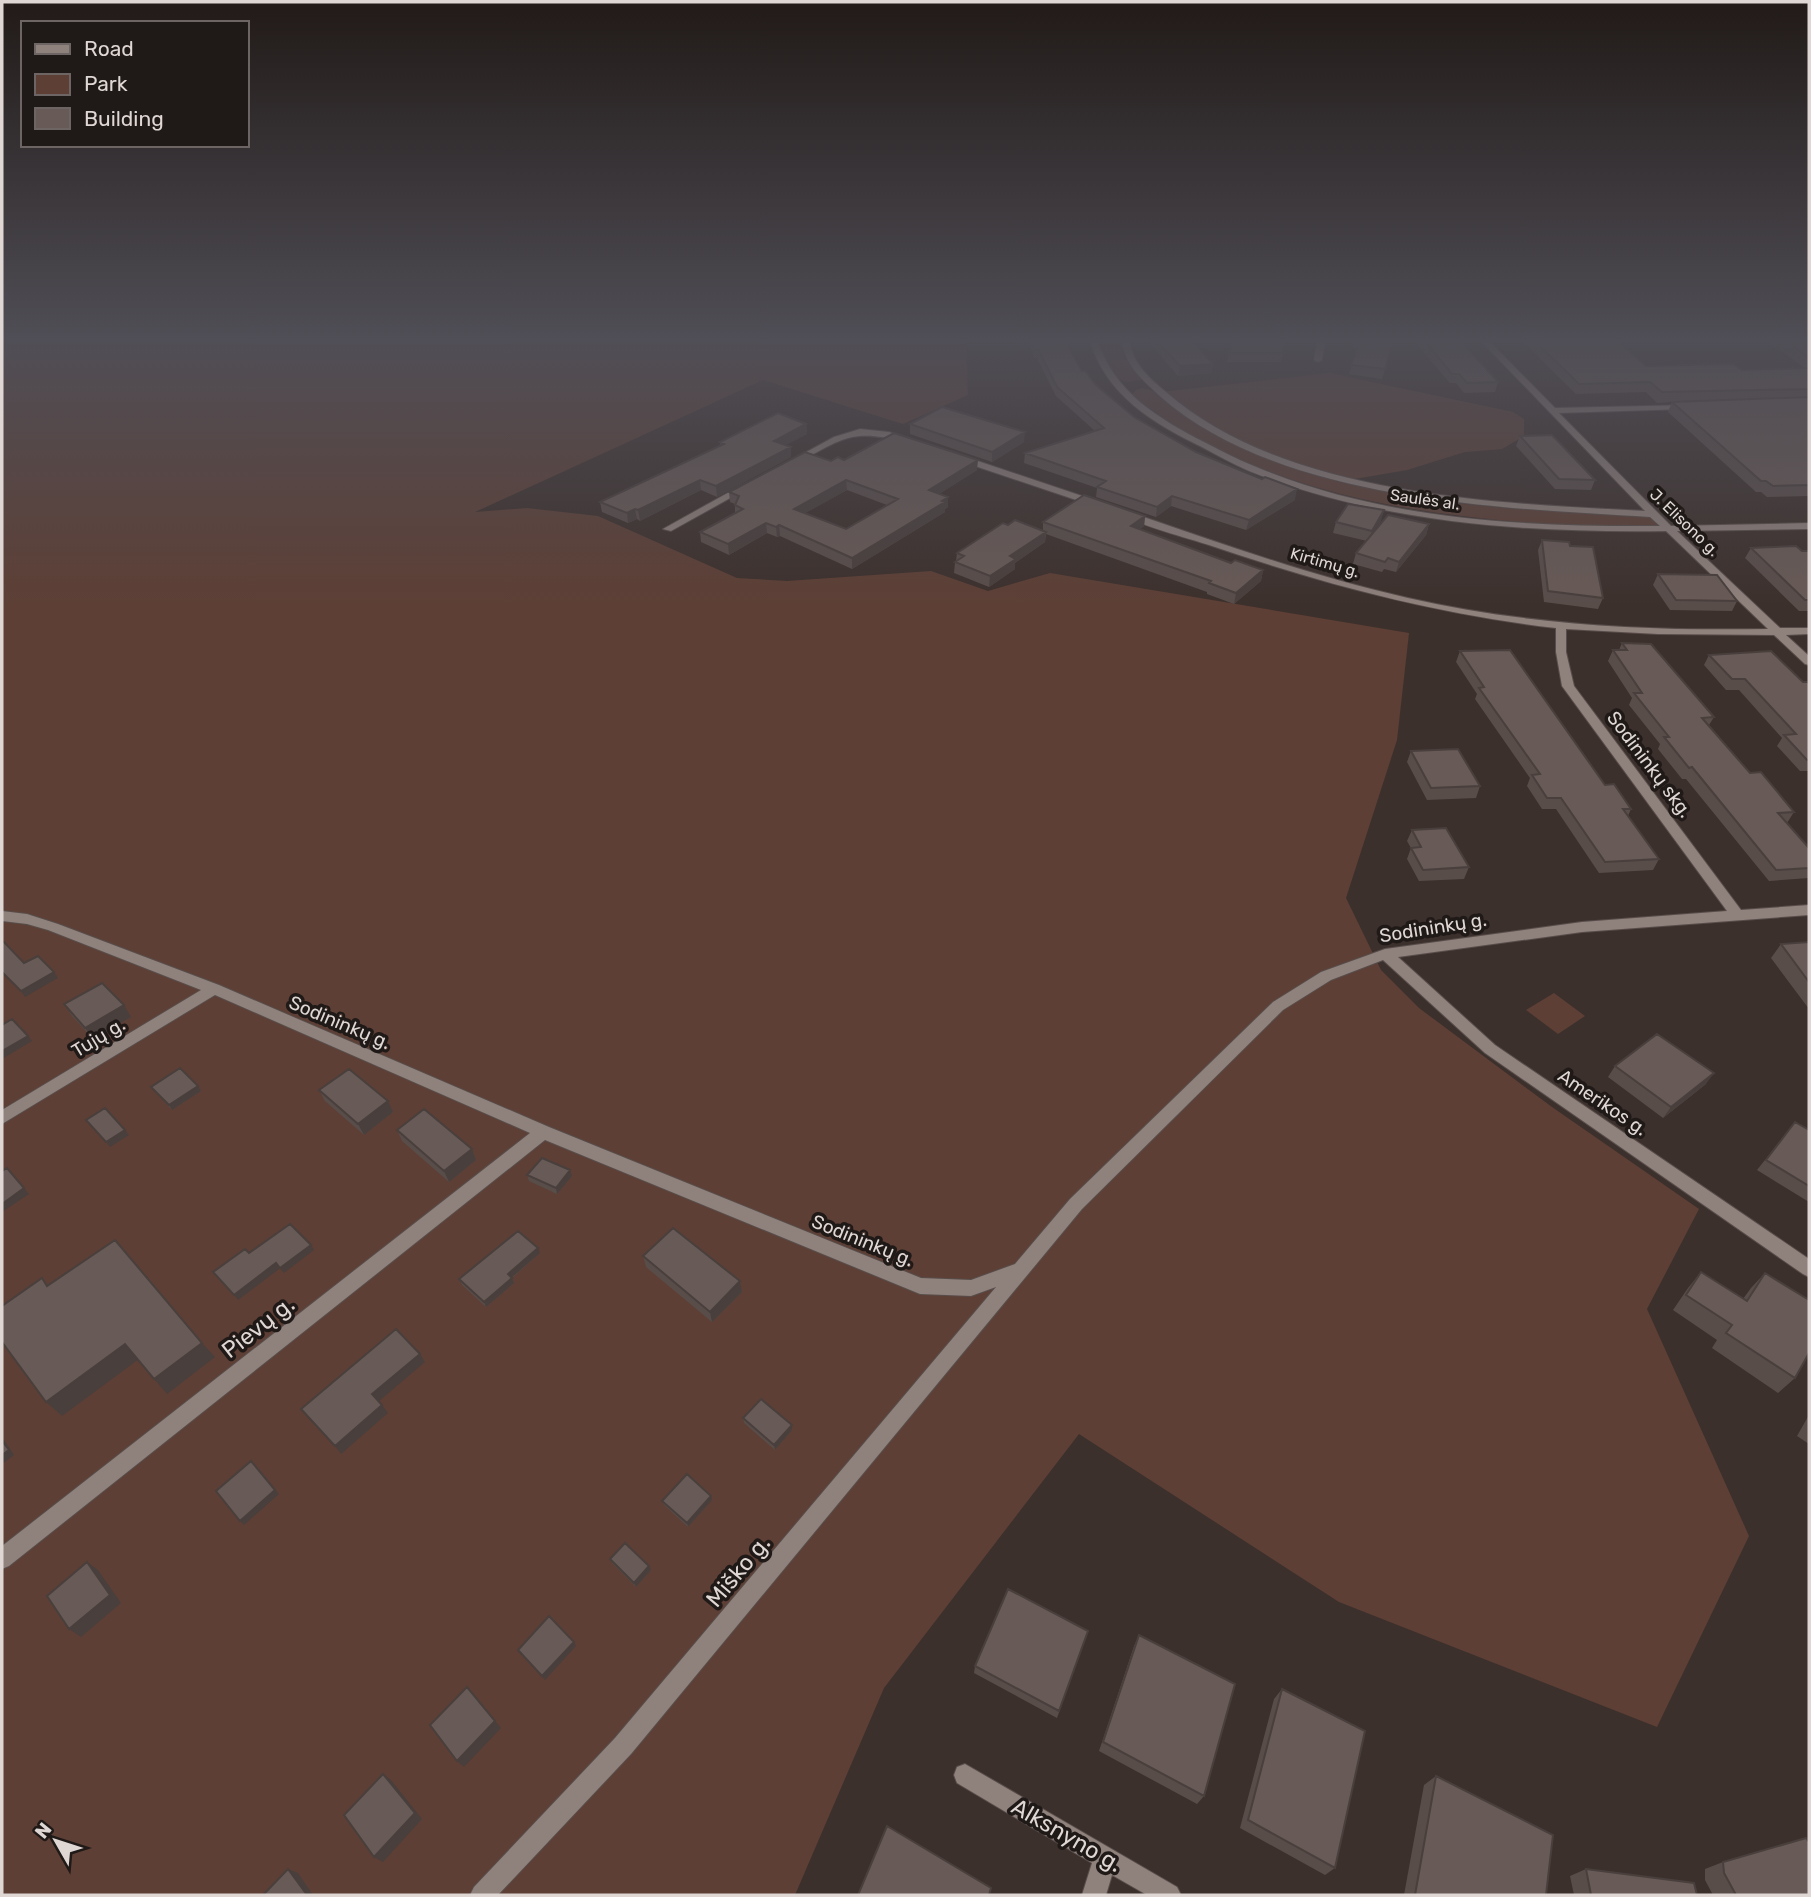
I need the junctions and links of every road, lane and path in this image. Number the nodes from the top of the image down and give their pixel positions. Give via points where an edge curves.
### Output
1 (1175, 430) edge
2 (1216, 430) edge
3 (1570, 430) edge
4 (924, 445) edge
5 (949, 454) edge
6 (790, 463) edge
7 (754, 483) edge
8 (1104, 507) edge
9 (1117, 511) edge
10 (1653, 514) junction
11 (1809, 526) edge
12 (668, 529) dead end
13 (1671, 530) junction
14 (1561, 624) junction
15 (1809, 631) edge
16 (1778, 632) junction
17 (1809, 662) edge
18 (1809, 910) edge
19 (2, 916) edge
20 (1738, 916) junction
21 (1385, 954) junction
22 (214, 989) junction
23 (2, 1118) edge
24 (543, 1132) junction
25 (1809, 1269) edge
26 (1021, 1270) junction
27 (2, 1559) edge
28 (965, 1775) dead end
29 (1106, 1858) junction
30 (482, 1895) edge
31 (1094, 1895) edge
32 (1169, 1895) edge

1 - 13 street, Saulės al. via 1220,456 1291,483 1388,510 1561,528
2 - 10 street, Saulės al. via 1247,448 1343,481 1433,499
3 - 10 street, J. Elisono g.
4 - 6 street via 886,432 851,431
5 - 8 street
7 - 12 street
9 - 14 street, Kirtimų g. via 1315,577 1410,601
10 - 13 street, J. Elisono g.
11 - 13 street, Saulės al.
13 - 16 street, J. Elisono g.
14 - 16 street, Kirtimų g.
14 - 20 street, Sodininkų skg. via 1567,686
15 - 16 street, Kirtimų g.
16 - 17 street, J. Elisono g.
18 - 20 street, Sodininkų g.
19 - 22 street, Sodininkų g. via 54,927
20 - 21 street, Sodininkų g. via 1582,927
21 - 25 street, Amerikos g. via 1490,1049
21 - 26 street, Sodininkų g. via 1326,976 1278,1006 1076,1204
22 - 23 street, Tujų g.
22 - 24 street, Sodininkų g.
24 - 26 street, Sodininkų g. via 920,1286 971,1288
24 - 27 street, Pievų g.
26 - 30 street, Miško g. via 623,1746
28 - 29 street, Alksnyno g.
29 - 31 street
29 - 32 street, Alksnyno g.

